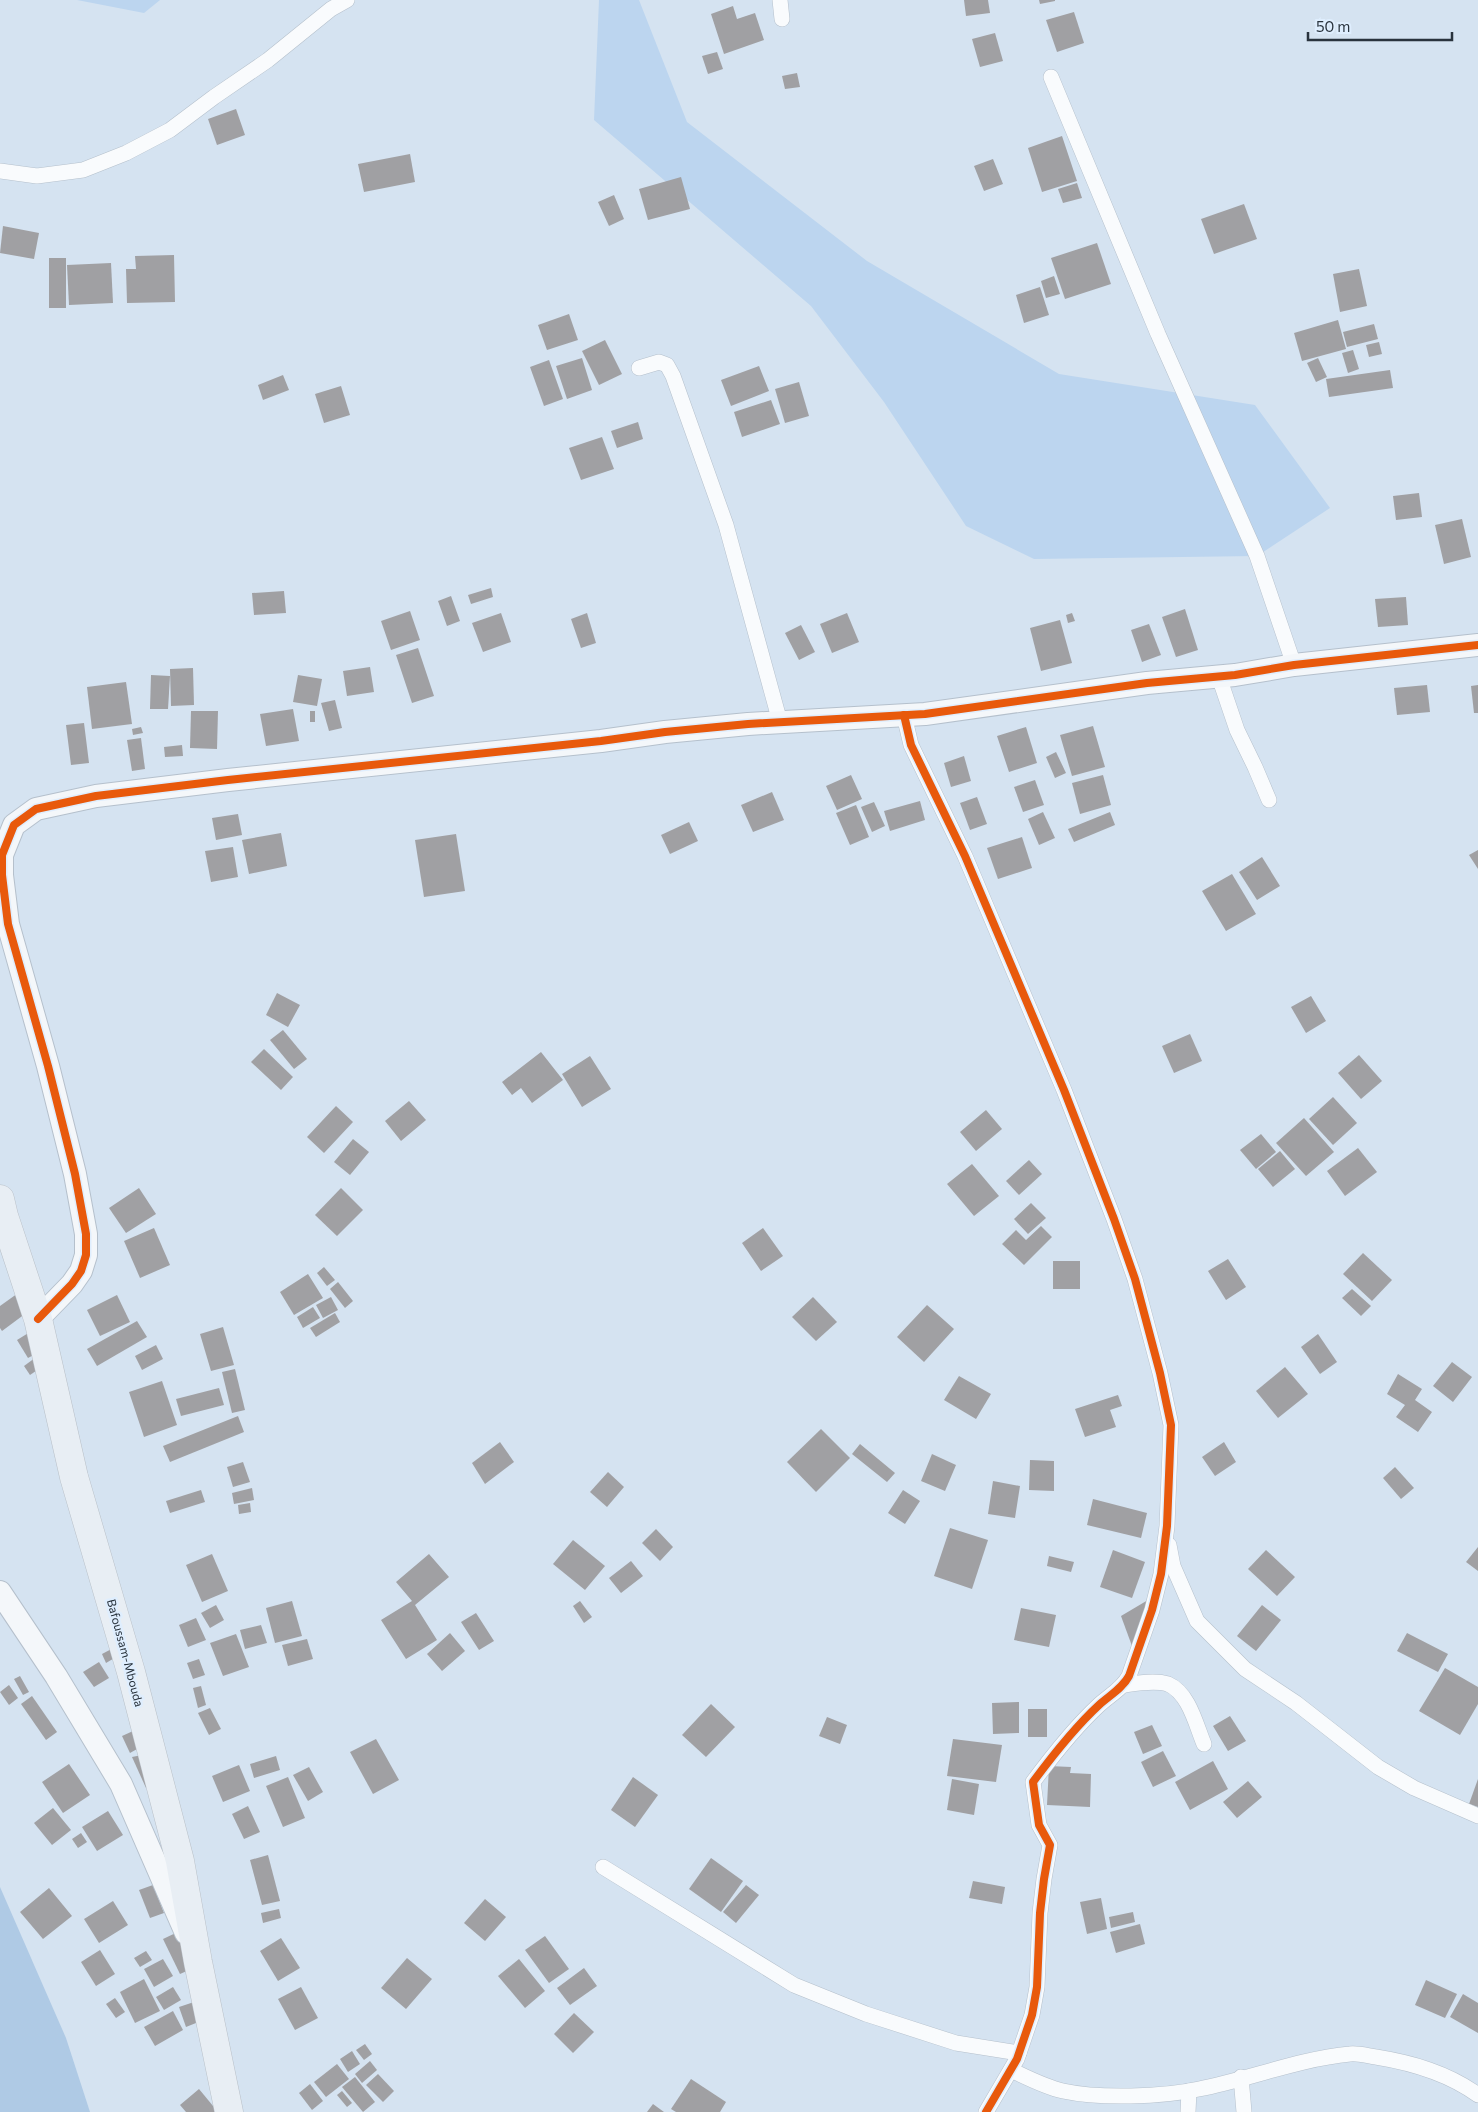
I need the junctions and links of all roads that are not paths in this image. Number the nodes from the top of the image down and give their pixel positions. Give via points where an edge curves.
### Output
1 (347, 0) edge
2 (780, 0) edge
3 (782, 19) dead end
4 (1051, 77) dead end
5 (0, 171) edge
6 (639, 368) dead end
7 (1478, 646) edge
8 (1294, 666) junction
9 (1219, 676) junction
10 (904, 715) junction
11 (780, 722) junction
12 (1269, 800) dead end
13 (1, 1208) edge
14 (38, 1319) junction
15 (1166, 1534) junction
16 (0, 1592) edge
17 (1125, 1685) junction
18 (1204, 1744) dead end
19 (1478, 1816) edge
20 (604, 1867) dead end
21 (198, 1962) junction
22 (1019, 2053) junction
23 (1011, 2070) junction
24 (1241, 2077) junction
25 (1188, 2091) junction
26 (1478, 2095) edge
27 (229, 2112) edge
28 (986, 2112) edge
29 (1188, 2112) edge
30 (1244, 2112) edge

1 - 5 street via 170,130 126,153 83,170 37,176
2 - 3 street
4 - 8 street via 1158,334 1257,556
6 - 11 street via 659,362 667,365 674,376 726,525
7 - 8 street
8 - 9 street
9 - 10 street
9 - 12 street via 1237,730
10 - 11 street
10 - 15 street via 911,745 965,856 1064,1090 1135,1279 1171,1425
11 - 14 street via 149,789 47,805 25,816 14,825 2,855 8,924 48,1066 86,1234 86,1254 81,1271
13 - 14 highway, Bafoussam-Mbouda
14 - 21 highway, Bafoussam-Mbouda via 74,1477 131,1672 180,1861
15 - 17 street via 1152,1610
15 - 19 street via 1173,1566 1196,1621 1245,1669 1378,1767 1414,1788
16 - 21 street via 56,1676 121,1784
17 - 18 street via 1168,1684 1185,1698
17 - 22 street via 1099,1705 1063,1742 1033,1782 1039,1824 1050,1846 1040,1913 1037,1987 1032,2015
20 - 22 street via 794,1984 866,2014 956,2042
21 - 27 highway, Bafoussam-Mbouda
22 - 23 street
23 - 25 street via 1037,2083 1064,2091 1130,2095
23 - 28 street
24 - 25 street
24 - 26 street via 1352,2054 1411,2063 1463,2084
24 - 30 street
25 - 29 street

